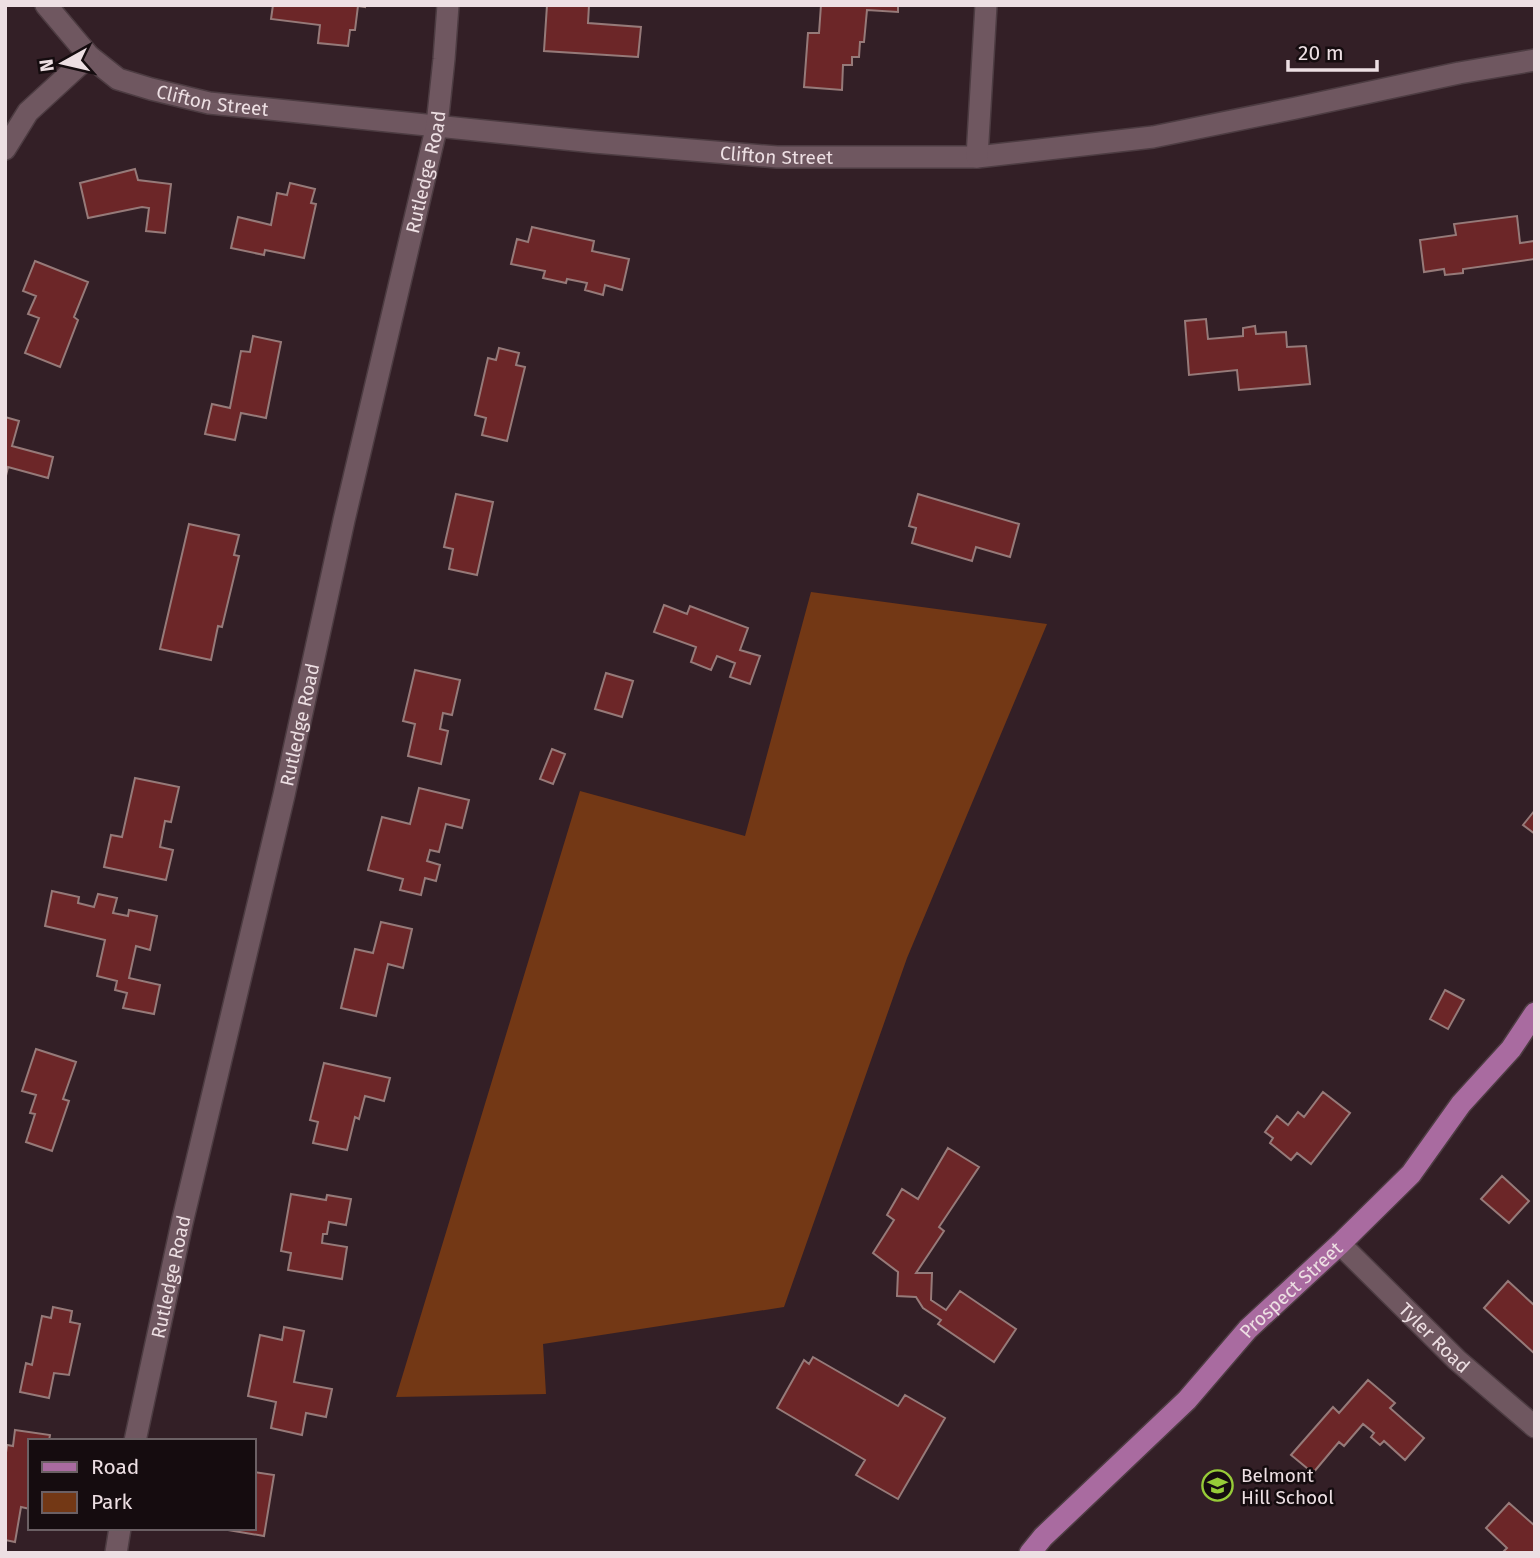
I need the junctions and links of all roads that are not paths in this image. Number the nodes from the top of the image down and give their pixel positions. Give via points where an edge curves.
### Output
1 (46, 5) edge
2 (448, 5) edge
3 (986, 5) edge
4 (89, 56) junction
5 (1535, 60) edge
6 (437, 125) junction
7 (5, 149) edge
8 (977, 156) junction
9 (1535, 1013) edge
10 (1340, 1244) junction
11 (1535, 1427) edge
12 (135, 1439) edge
13 (120, 1530) edge
14 (116, 1553) edge
15 (1030, 1553) edge

1 - 4 street, Clifton Street
2 - 6 street, Rutledge Road
3 - 8 street
4 - 6 street, Clifton Street via 118,79 209,103
4 - 7 street via 28,112
5 - 8 street, Clifton Street via 1153,137
6 - 8 street, Clifton Street via 777,158
6 - 12 street, Rutledge Road
9 - 10 main road, Prospect Street via 1411,1174
10 - 11 street, Tyler Road via 1457,1360
10 - 15 main road, Prospect Street via 1248,1329 1187,1400
13 - 14 street

